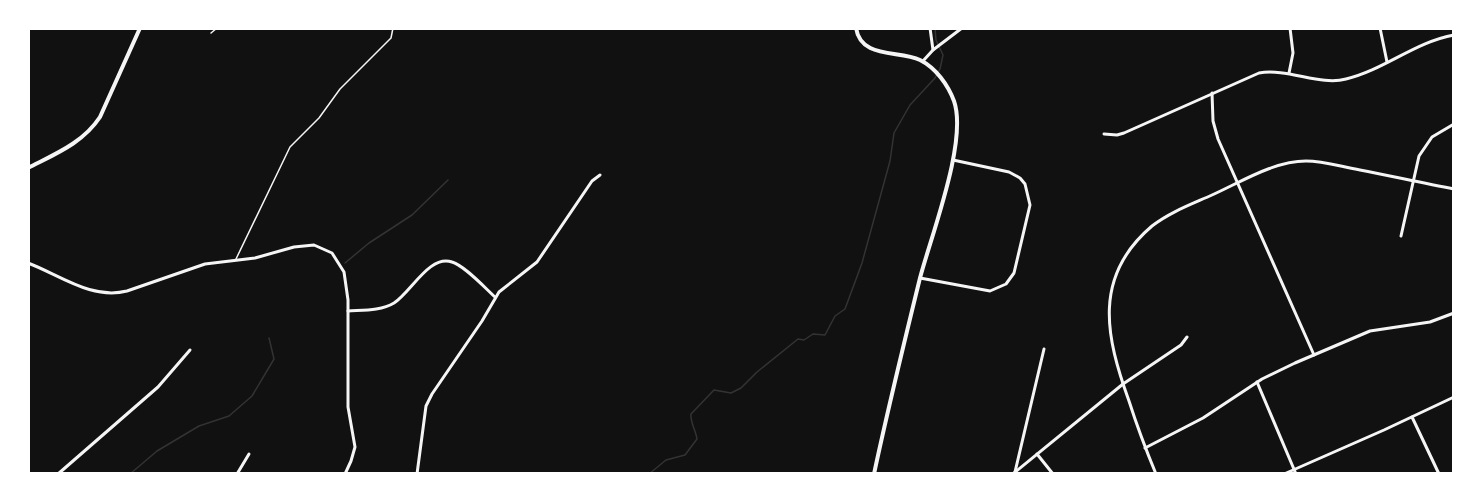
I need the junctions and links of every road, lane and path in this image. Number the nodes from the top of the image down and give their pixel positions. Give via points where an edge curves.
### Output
1 (140, 28) edge
2 (217, 28) edge
3 (393, 28) edge
4 (856, 28) edge
5 (930, 28) edge
6 (962, 28) edge
7 (1290, 28) edge
8 (1380, 28) edge
9 (211, 33) dead end
10 (1454, 35) edge
11 (934, 49) junction
12 (922, 61) junction
13 (1388, 62) junction
14 (1289, 74) junction
15 (1212, 93) junction
16 (1454, 124) edge
17 (1104, 134) dead end
18 (953, 160) junction
19 (28, 168) edge
20 (600, 175) dead end
21 (1413, 181) junction
22 (1238, 183) junction
23 (1454, 189) edge
24 (1401, 236) dead end
25 (236, 260) junction
26 (28, 263) edge
27 (920, 278) junction
28 (495, 297) junction
29 (348, 311) junction
30 (1454, 313) edge
31 (1187, 337) dead end
32 (1044, 349) dead end
33 (190, 350) dead end
34 (1314, 355) junction
35 (1257, 382) junction
36 (1123, 384) junction
37 (1454, 397) edge
38 (1412, 417) junction
39 (1145, 448) junction
40 (249, 454) dead end
41 (1037, 454) junction
42 (1294, 469) junction
43 (1014, 473) edge
44 (58, 474) edge
45 (237, 474) edge
46 (345, 474) edge
47 (417, 474) edge
48 (874, 474) edge
49 (1053, 474) edge
50 (1156, 474) edge
51 (1284, 474) edge
52 (1296, 474) edge
53 (1439, 474) edge

1 - 19 street via 94,126 80,140
2 - 9 lane
3 - 25 lane via 391,38 290,147
4 - 12 street via 867,47
5 - 11 street
6 - 11 street
7 - 14 street via 1293,53
8 - 13 street
10 - 13 street via 1436,39
11 - 12 street
12 - 18 street via 943,80 954,100 958,117
13 - 14 street via 1342,80
14 - 15 street via 1259,73
15 - 17 street via 1124,133
15 - 22 street via 1215,131
16 - 21 street via 1423,147
18 - 27 street
18 - 27 street via 1009,172 1025,184 1030,208 1014,273 1006,284 990,291
20 - 28 street via 537,262
21 - 22 street via 1309,161 1278,166
21 - 23 street
21 - 24 street
22 - 34 street
22 - 36 street via 1161,219 1122,262 1111,291 1108,324
25 - 26 street via 205,264 113,294 79,286
25 - 29 street via 308,244 321,246 332,253 342,269
27 - 48 street
28 - 29 street via 456,263 445,260 431,266 394,303
28 - 47 street via 429,399
29 - 46 street via 348,398 355,447
30 - 34 street via 1430,322 1370,331
31 - 36 street
32 - 43 street
33 - 44 street via 158,387
34 - 35 street
35 - 39 street via 1203,418
35 - 42 street
36 - 39 street
36 - 41 street
37 - 38 street
38 - 42 street
38 - 53 street
39 - 50 street
40 - 45 street
41 - 43 street
41 - 49 street
42 - 51 street
42 - 52 street

